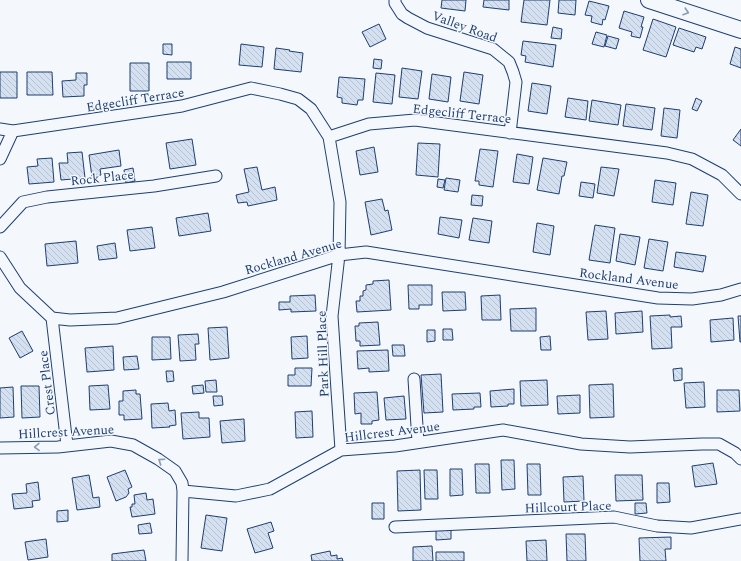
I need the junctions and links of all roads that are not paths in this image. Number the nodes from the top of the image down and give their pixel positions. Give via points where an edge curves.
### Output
1 (395, 0) edge
2 (649, 0) edge
3 (741, 30) edge
4 (0, 129) edge
5 (13, 131) junction
6 (510, 133) junction
7 (329, 137) junction
8 (0, 159) edge
9 (216, 176) dead end
10 (741, 194) edge
11 (0, 227) edge
12 (339, 255) junction
13 (0, 257) edge
14 (741, 289) edge
15 (52, 318) junction
16 (414, 379) dead end
17 (418, 442) junction
18 (67, 445) junction
19 (0, 448) edge
20 (341, 450) junction
21 (741, 460) edge
22 (183, 491) junction
23 (741, 519) edge
24 (395, 527) dead end
25 (182, 561) edge

1 - 6 street, Valley Road via 402,14 408,18 427,28 493,49 509,62 516,82
2 -> 3 street
4 - 5 street, Edgecliff Terrace
5 - 7 street, Edgecliff Terrace via 182,106 251,88 298,99 311,109
5 - 8 street
6 - 7 street, Edgecliff Terrace via 415,120 369,124
6 - 10 street, Edgecliff Terrace via 667,152 692,159 722,175
7 - 12 street, Park Hill Place via 340,202
9 - 11 street, Rock Place via 23,202
12 - 14 street, Rockland Avenue via 366,252 658,298 692,299
12 - 15 street, Rockland Avenue via 223,292 117,318
12 - 20 street, Park Hill Place via 332,316
13 - 15 street via 20,288
15 - 18 street, Crest Place
16 - 17 street
17 - 20 street, Hillcrest Avenue
17 - 21 street, Hillcrest Avenue via 503,430 588,444 630,447 718,444
18 -> 19 street, Hillcrest Avenue
22 -> 18 street, Hillcrest Avenue via 182,483 175,471 133,445 111,441
20 - 22 street, Hillcrest Avenue via 270,489 236,496
22 - 25 street
23 - 24 street, Hillcourt Place via 691,528 657,526 614,517

